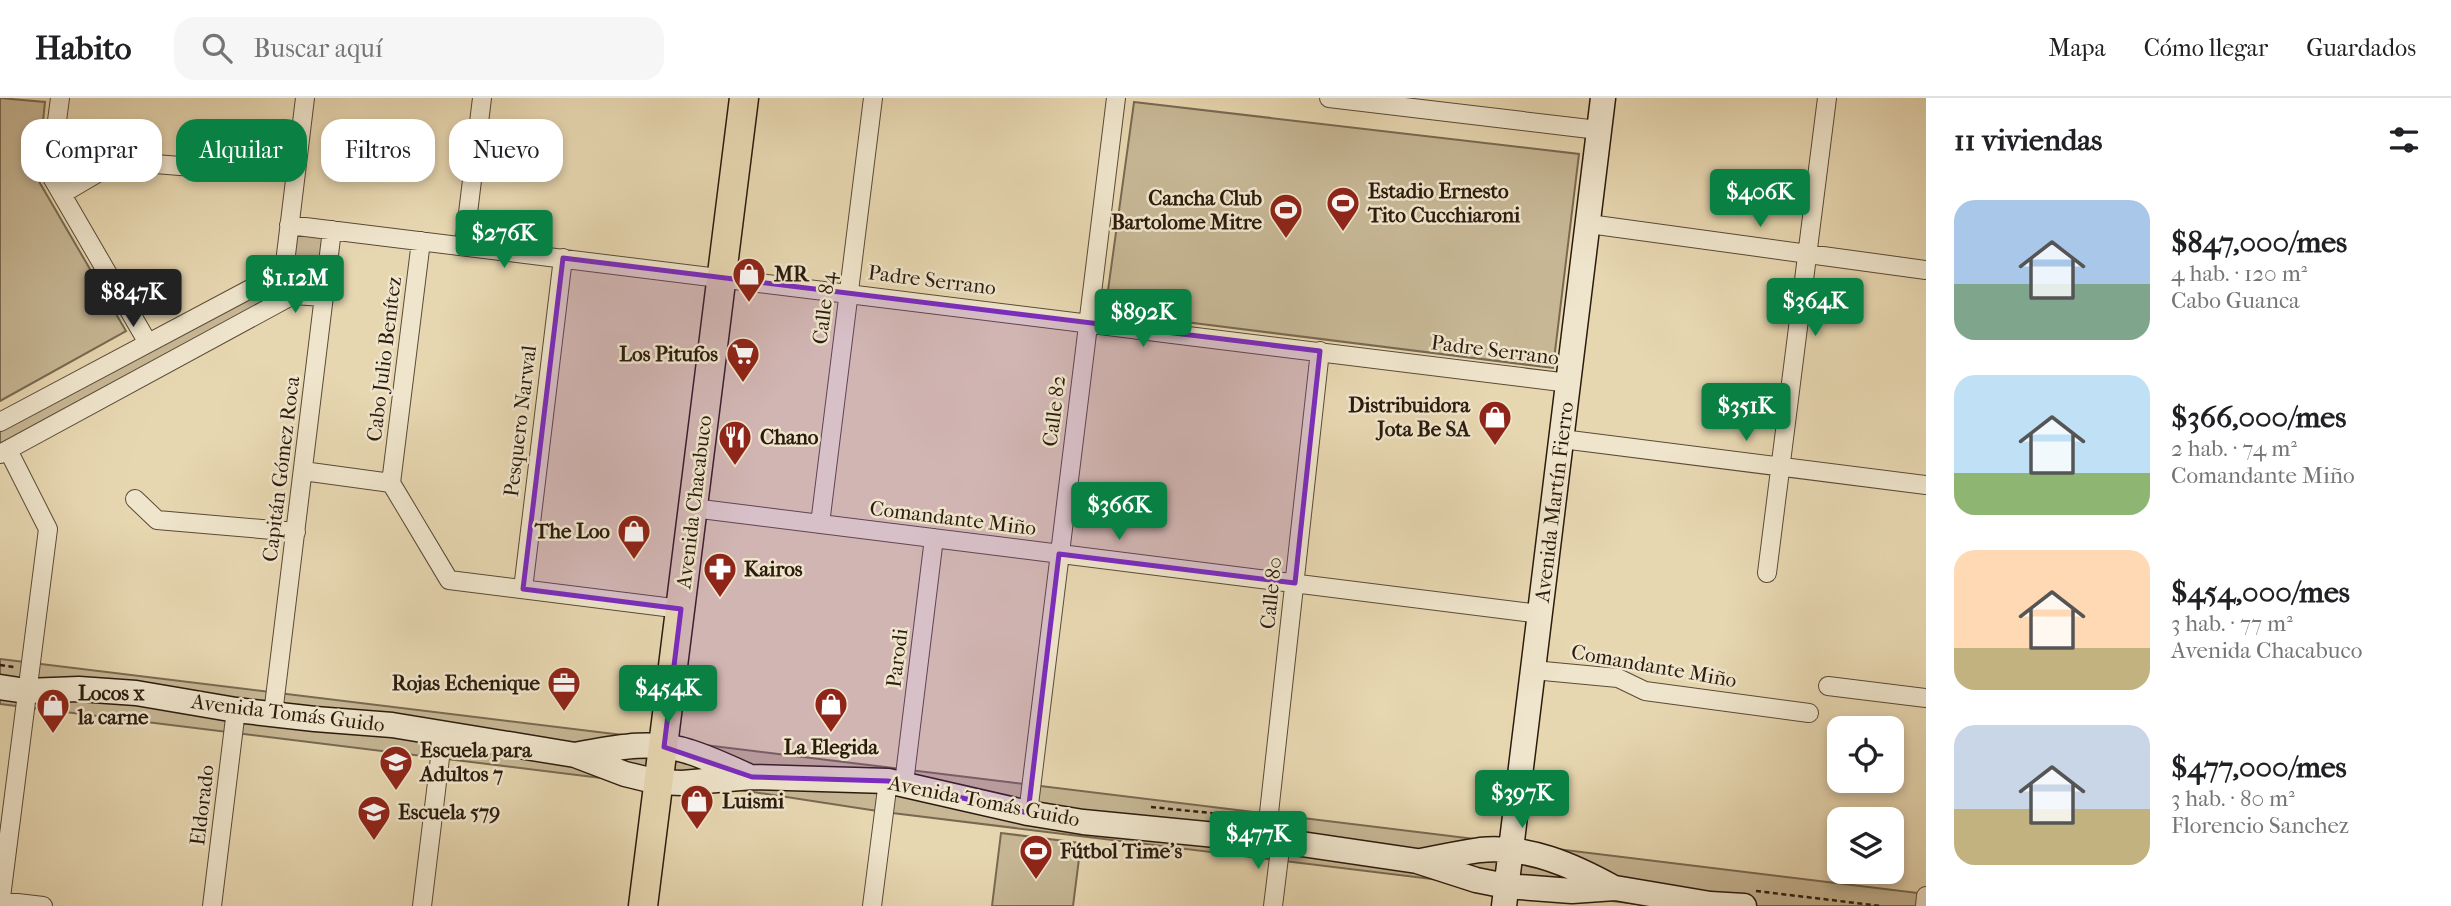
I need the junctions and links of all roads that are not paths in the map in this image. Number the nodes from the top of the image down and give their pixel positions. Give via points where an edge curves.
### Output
1 (60, 98) edge
2 (305, 98) edge
3 (482, 98) edge
4 (744, 98) edge
5 (873, 98) edge
6 (1116, 98) edge
7 (1329, 98) edge
8 (1603, 98) edge
9 (1827, 98) edge
10 (1355, 99) edge
11 (1598, 130) junction
12 (176, 166) edge
13 (62, 194) junction
14 (1589, 224) junction
15 (289, 225) junction
16 (332, 230) junction
17 (421, 241) junction
18 (464, 246) junction
19 (1806, 255) junction
20 (563, 258) junction
21 (1926, 270) edge
22 (723, 277) junction
23 (288, 284) junction
24 (849, 293) junction
25 (324, 297) junction
26 (1088, 323) junction
27 (148, 343) junction
28 (1320, 351) junction
29 (1569, 383) junction
30 (0, 422) edge
31 (1562, 439) junction
32 (4, 452) edge
33 (1780, 467) junction
34 (303, 471) junction
35 (391, 483) junction
36 (1926, 485) edge
37 (135, 499) dead end
38 (693, 508) junction
39 (820, 524) junction
40 (296, 532) junction
41 (934, 538) junction
42 (1059, 554) junction
43 (1767, 573) dead end
44 (1295, 583) junction
45 (523, 589) junction
46 (681, 609) junction
47 (1540, 614) junction
48 (1533, 670) junction
49 (1828, 685) dead end
50 (0, 687) edge
51 (26, 691) junction
52 (1926, 698) edge
53 (236, 709) junction
54 (1809, 713) dead end
55 (273, 714) junction
56 (443, 733) junction
57 (664, 747) junction
58 (575, 755) junction
59 (752, 777) junction
60 (658, 782) junction
61 (896, 782) junction
62 (1028, 813) junction
63 (1274, 841) junction
64 (1510, 851) junction
65 (1417, 861) junction
66 (1615, 888) junction
67 (1505, 896) edge
68 (1926, 896) edge
69 (0, 902) edge
70 (43, 906) edge
71 (212, 906) edge
72 (422, 906) edge
73 (643, 906) edge
74 (872, 906) edge
75 (1273, 906) edge
76 (1744, 906) edge
77 (1925, 906) edge

1 - 13 street via 50,174
2 - 15 street
3 - 18 street
4 - 22 main road, Avenida Chacabuco
5 - 24 street, Calle 84
6 - 26 street, Calle 82
7 - 10 street
8 - 11 main road, Avenida Martín Fierro
9 - 19 street
10 - 11 street
11 - 14 main road, Avenida Martín Fierro
12 - 13 street via 118,161
13 - 27 street
14 - 19 street
14 - 29 main road, Avenida Martín Fierro
15 - 16 street, Padre Serrano
15 - 23 street
16 - 17 street, Padre Serrano
16 - 25 street, Capitán Gómez Roca
17 - 18 street, Padre Serrano
17 - 35 street, Cabo Julio Benítez
18 - 20 street, Padre Serrano
19 - 21 street
19 - 33 street
20 - 22 street, Padre Serrano
20 - 45 street, Pesquero Narwal
22 - 24 street, Padre Serrano
22 - 38 main road, Avenida Chacabuco
23 - 25 street
23 - 27 street
23 - 32 street
24 - 26 street, Padre Serrano
24 - 39 street, Calle 84
25 - 34 street, Capitán Gómez Roca
26 - 28 street, Padre Serrano
26 - 42 street, Calle 82
27 - 30 street
28 - 29 street, Padre Serrano
28 - 44 street, Calle 80
29 - 31 main road, Avenida Martín Fierro
31 - 33 street
31 - 47 main road, Avenida Martín Fierro
32 - 51 street via 48,529
33 - 36 street
33 - 43 street
34 - 35 street
34 - 40 street, Capitán Gómez Roca
35 - 45 street via 449,580
37 - 40 street via 157,520
38 - 39 street, Comandante Miño
38 - 46 main road, Avenida Chacabuco
39 - 41 street, Comandante Miño
40 - 55 street, Capitán Gómez Roca
41 - 42 street, Comandante Miño
41 - 61 street, Parodi
42 - 44 street, Comandante Miño
42 - 62 street, Calle 82
44 - 47 street, Comandante Miño
44 - 63 street, Calle 80
45 - 46 street
46 - 57 main road, Avenida Chacabuco
47 - 48 main road, Avenida Martín Fierro
48 - 54 street, Comandante Miño via 1618,678 1645,691
48 - 64 main road, Avenida Martín Fierro
49 - 52 street
50 - 51 main road, Avenida Tomás Guido
51 - 53 main road, Avenida Tomás Guido via 79,688
51 - 69 street
53 - 55 main road, Avenida Tomás Guido
53 - 71 street, Eldorado
55 - 56 main road, Avenida Tomás Guido
56 - 58 main road, Avenida Tomás Guido
56 - 72 street
57 - 58 main road, Avenida Tomás Guido via 633,745
57 - 59 main road, Avenida Tomás Guido via 689,751
57 - 60 main road, Avenida Chacabuco
58 - 60 main road, Avenida Tomás Guido
59 - 60 main road, Avenida Tomás Guido
59 - 61 main road, Avenida Tomás Guido
60 - 73 main road, Avenida Chacabuco
61 - 62 main road, Avenida Tomás Guido
61 - 74 street, Parodi
62 - 63 main road, Avenida Tomás Guido
63 - 65 main road, Avenida Tomás Guido
63 - 75 street, Calle 80
64 - 65 main road, Avenida Tomás Guido via 1482,850
64 - 66 main road, Avenida Tomás Guido via 1578,868
64 - 67 main road, Avenida Martín Fierro
65 - 67 main road, Avenida Tomás Guido via 1476,880
66 - 67 main road, Avenida Tomás Guido
66 - 76 main road, Avenida Tomás Guido
68 - 77 street
69 - 70 street

